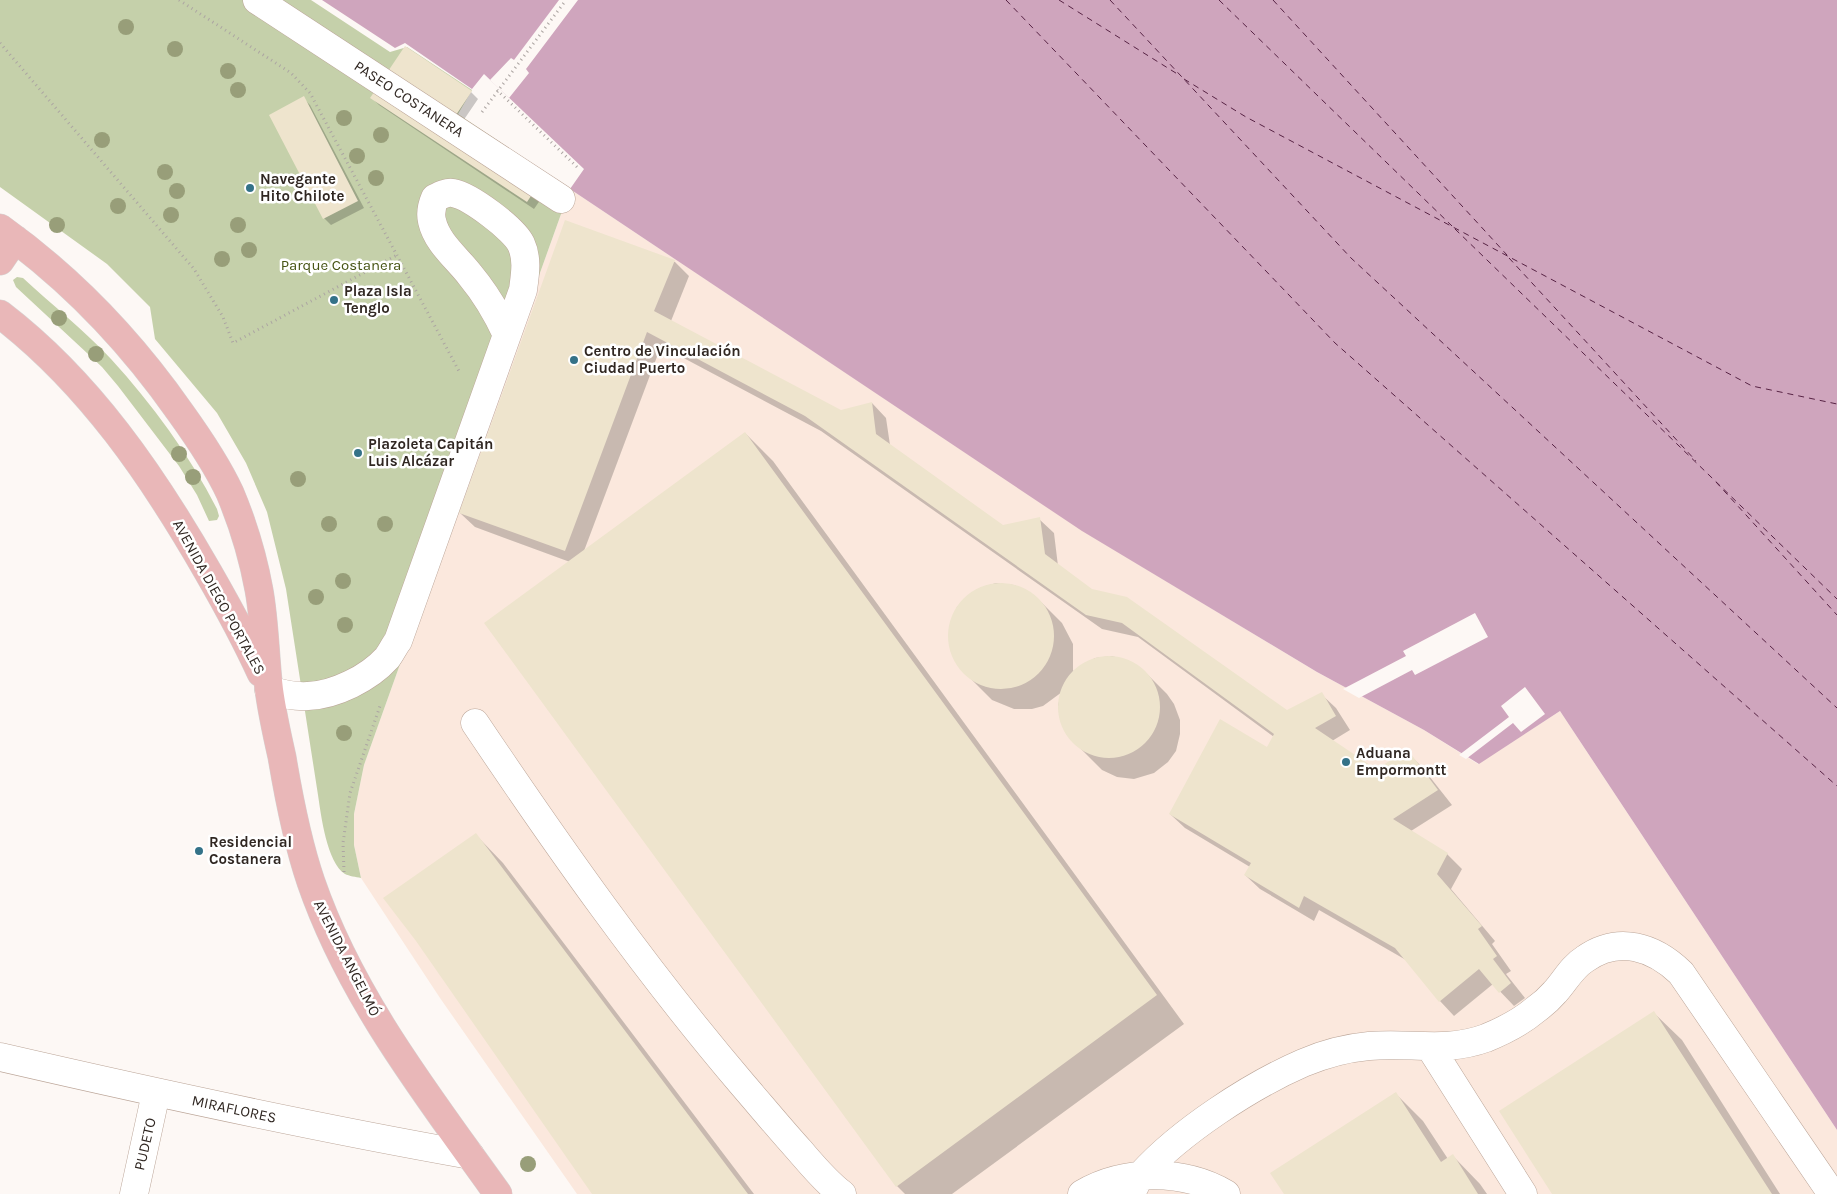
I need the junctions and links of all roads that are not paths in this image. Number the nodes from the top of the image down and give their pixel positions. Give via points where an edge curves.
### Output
1 (257, 0) edge
2 (561, 199) dead end
3 (7, 234) edge
4 (0, 262) edge
5 (0, 314) edge
6 (507, 335) junction
7 (269, 690) junction
8 (475, 723) dead end
9 (1430, 1047) junction
10 (0, 1057) edge
11 (156, 1093) junction
12 (470, 1155) junction
13 (1135, 1185) edge
14 (134, 1194) edge
15 (498, 1194) edge
16 (842, 1194) edge
17 (1082, 1194) edge
18 (1226, 1194) edge
19 (1523, 1194) edge
20 (1832, 1194) edge

1 - 2 street, PASEO COSTANERA
3 - 4 main road
3 - 7 main road, AVENIDA DIEGO PORTALES via 93,308 128,344 198,437 229,491 243,528 259,589
5 - 7 main road, AVENIDA DIEGO PORTALES via 30,338 90,398 154,484 189,538 248,643
6 - 6 street via 523,290 526,264 521,243 501,222 477,205 454,193 443,194 435,198 432,221 444,246 496,311
6 - 7 street via 398,641 387,658 364,677 328,692 308,696
7 - 12 main road, AVENIDA ANGELMÓ via 296,832 330,931 376,1017
8 - 16 street via 580,877 663,987 779,1128
9 - 13 street via 1402,1044 1368,1046 1304,1062 1238,1098 1204,1121 1171,1147
9 - 19 street
9 - 20 street via 1458,1045 1510,1027 1534,1012 1572,971 1600,951 1618,947 1652,951 1681,973
10 - 11 street, MIRAFLORES
11 - 12 street, MIRAFLORES
11 - 14 street, PUDETO
12 - 15 main road, AVENIDA ANGELMÓ
13 - 17 street via 1114,1180
13 - 18 street via 1168,1175 1194,1180

